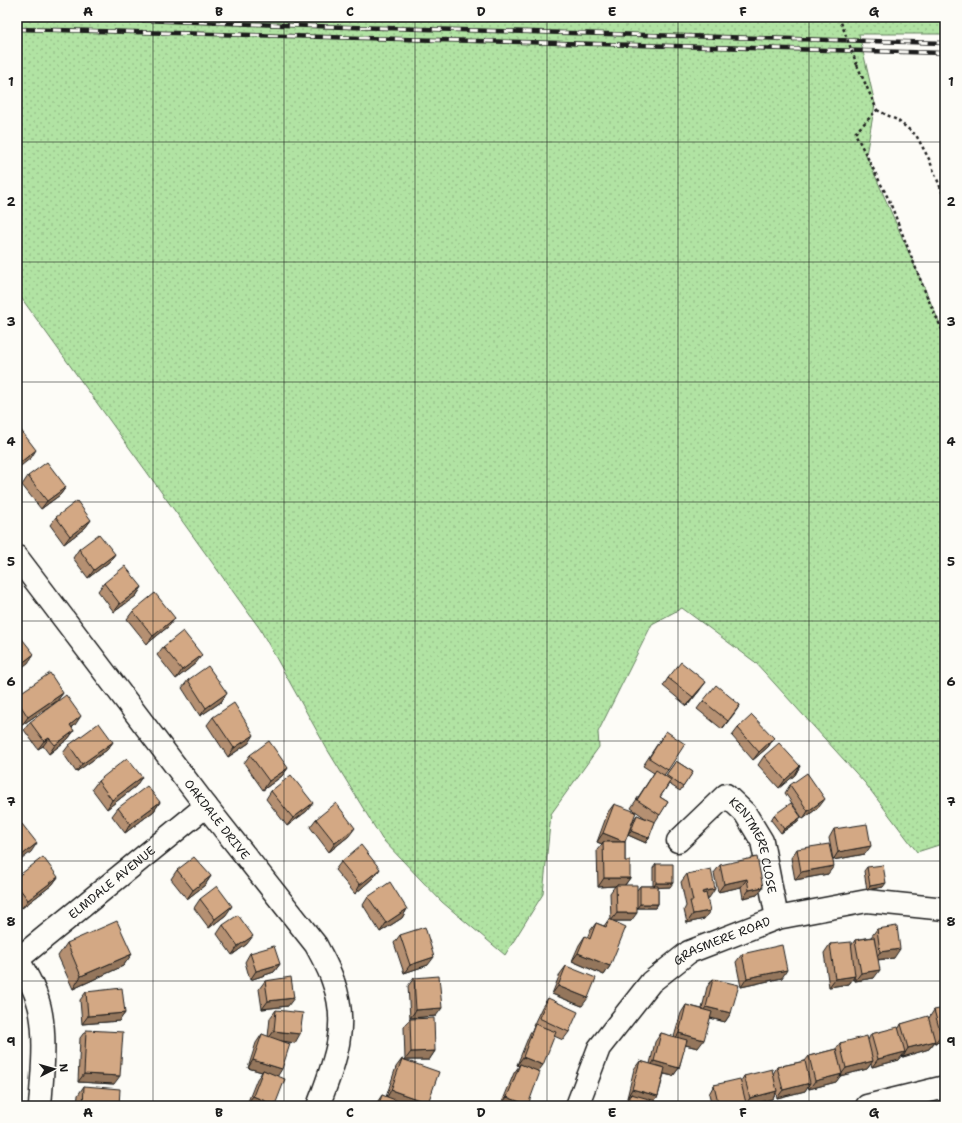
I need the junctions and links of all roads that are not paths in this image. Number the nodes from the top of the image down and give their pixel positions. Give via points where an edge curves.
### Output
1 (17, 557) edge
2 (206, 806) junction
3 (678, 841) dead end
4 (945, 909) edge
5 (776, 918) junction
6 (17, 959) edge
7 (945, 1087) edge
8 (40, 1106) edge
9 (318, 1106) edge
10 (576, 1106) edge
11 (867, 1106) edge

1 - 2 street, OAKDALE DRIVE
2 - 6 street, ELMDALE AVENUE
2 - 9 street, OAKDALE DRIVE via 316,945 334,982 341,1021 338,1049
3 - 5 street, KENTMERE CLOSE via 726,795 745,813 762,841
4 - 5 street, GRASMERE ROAD via 867,901
5 - 10 street, GRASMERE ROAD via 689,952 651,982 599,1048
6 - 8 street via 33,988 41,1013 43,1030
7 - 11 street

